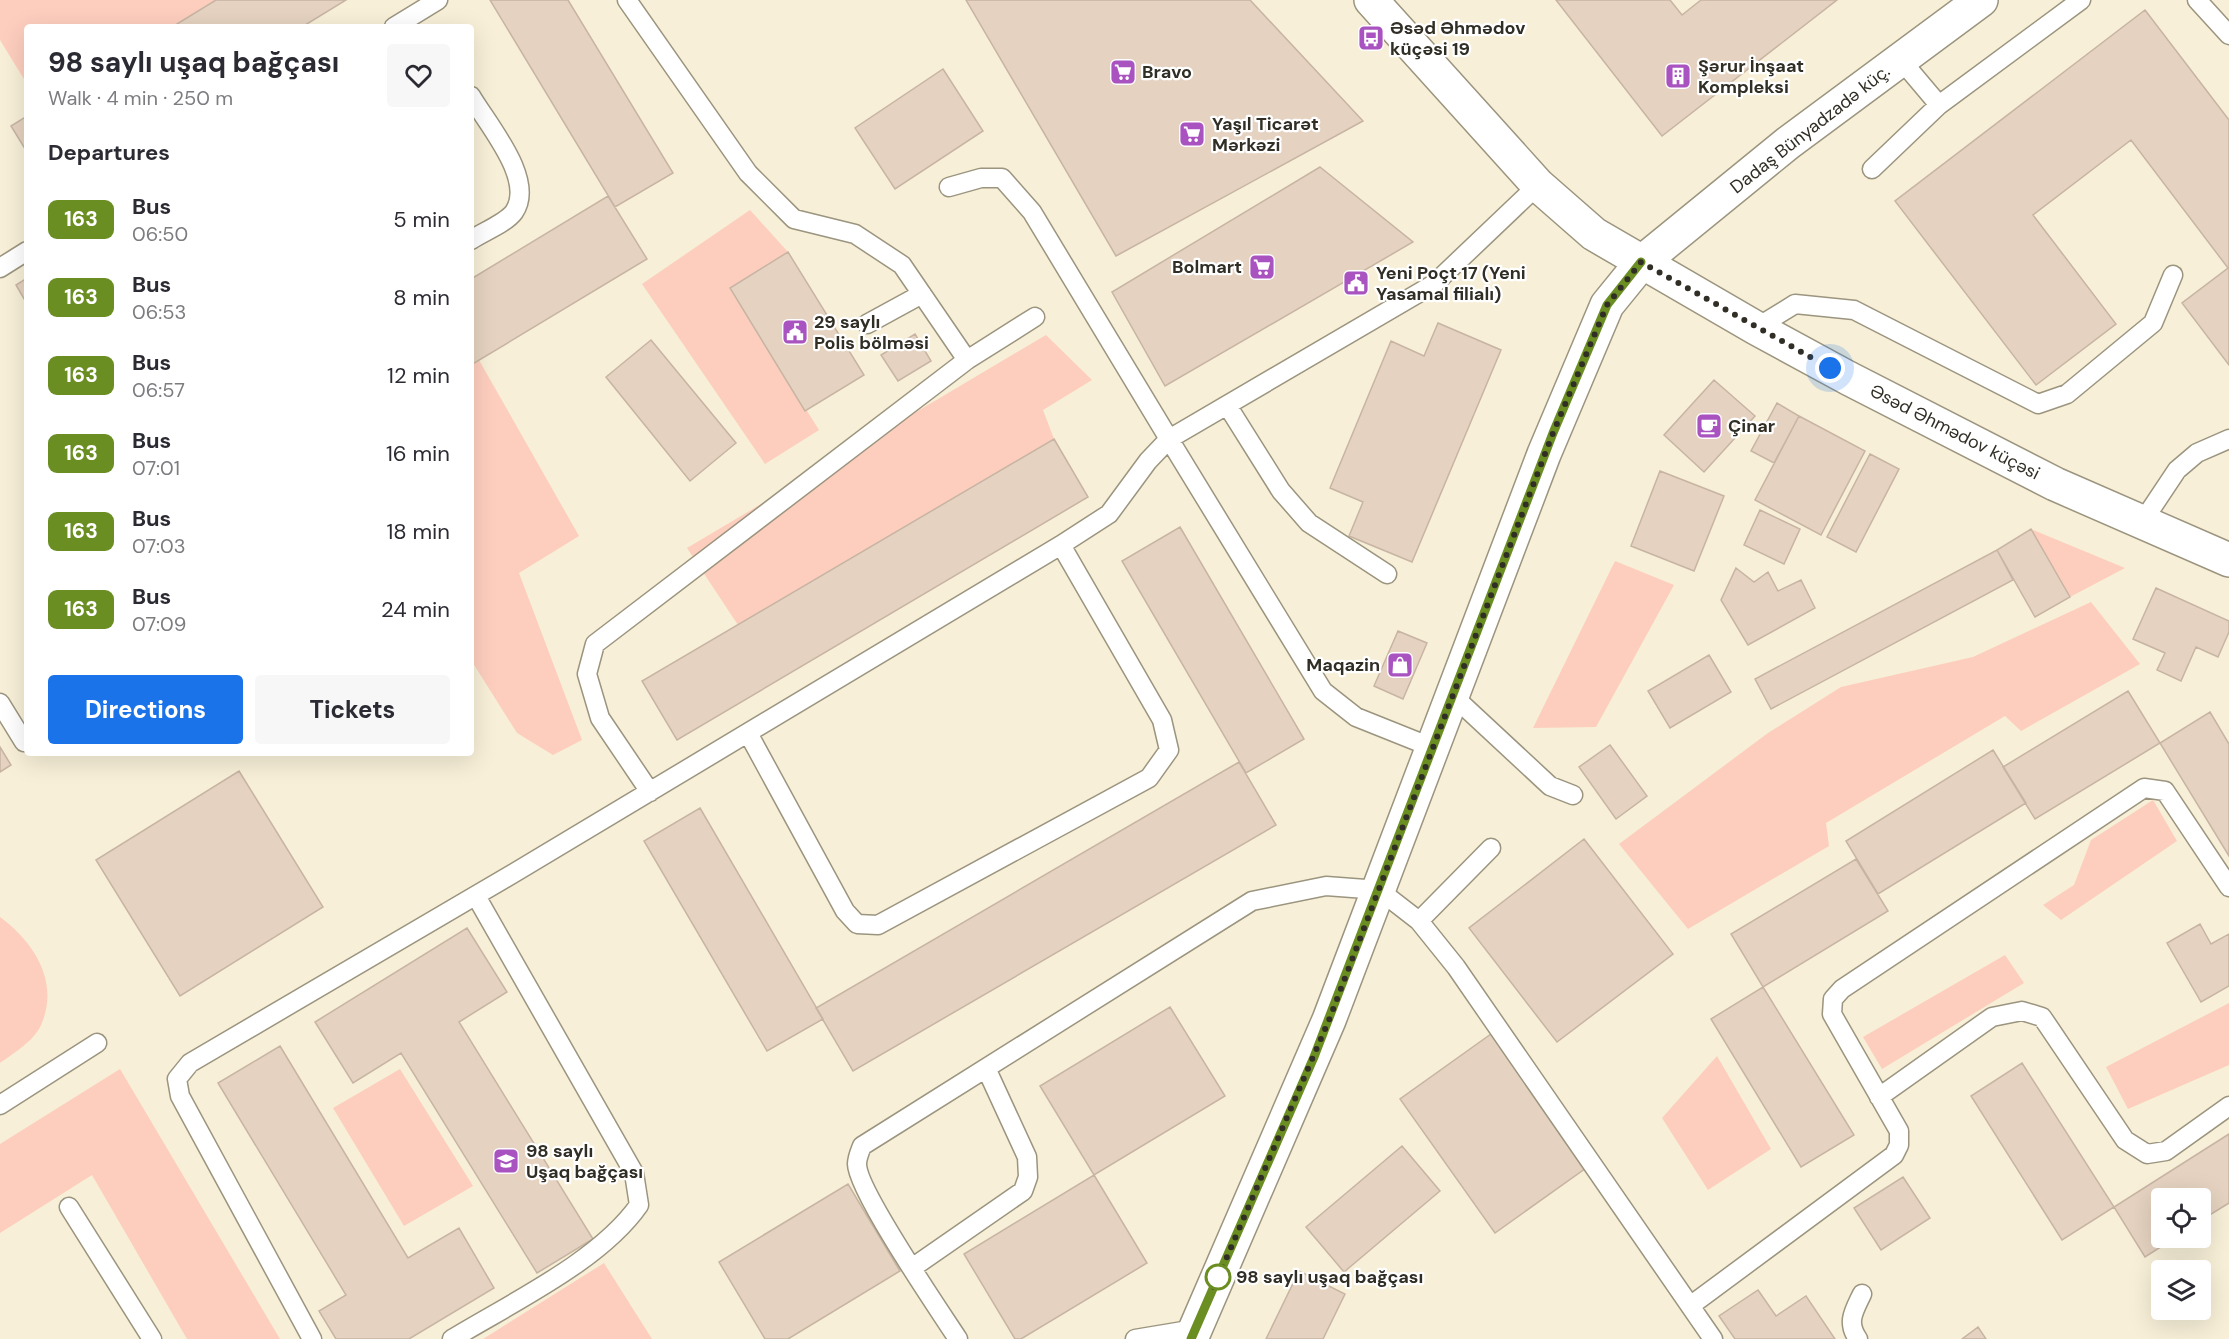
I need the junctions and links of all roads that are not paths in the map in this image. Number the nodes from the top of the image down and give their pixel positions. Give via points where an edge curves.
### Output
1 (438, 0) edge
2 (627, 0) edge
3 (1371, 0) edge
4 (1980, 0) edge
5 (2081, 0) edge
6 (2197, 0) edge
7 (424, 19) edge
8 (405, 24) edge
9 (2229, 35) edge
10 (1901, 60) junction
11 (474, 101) edge
12 (1939, 105) junction
13 (1872, 169) dead end
14 (1538, 184) junction
15 (949, 187) dead end
16 (474, 238) edge
17 (24, 253) edge
18 (1641, 262) junction
19 (0, 268) edge
20 (2173, 275) dead end
21 (922, 294) junction
22 (1035, 317) dead end
23 (867, 324) dead end
24 (1756, 328) junction
25 (967, 360) junction
26 (1227, 405) junction
27 (1169, 439) junction
28 (2229, 439) edge
29 (2143, 521) junction
30 (1061, 544) junction
31 (2229, 560) edge
32 (1387, 574) dead end
33 (1451, 694) junction
34 (0, 703) edge
35 (748, 733) junction
36 (24, 742) dead end
37 (1431, 747) junction
38 (650, 792) junction
39 (1573, 795) dead end
40 (1491, 848) dead end
41 (2229, 887) edge
42 (1379, 890) junction
43 (476, 896) junction
44 (1419, 921) junction
45 (97, 1042) dead end
46 (986, 1068) junction
47 (1879, 1097) junction
48 (0, 1105) edge
49 (2229, 1106) edge
50 (69, 1207) dead end
51 (912, 1268) junction
52 (1862, 1294) dead end
53 (1690, 1306) junction
54 (1193, 1334) edge
55 (152, 1339) edge
56 (312, 1339) edge
57 (452, 1339) edge
58 (958, 1339) edge
59 (1135, 1339) edge
60 (1713, 1339) edge
61 (1858, 1339) edge

1 - 7 lane
2 - 21 lane via 756,181 794,219 855,234 902,265
3 - 14 street, Əsəd Əhmədov küçəsi
4 - 10 street, Dadaş Bünyadzadə küç.
5 - 12 lane
6 - 9 lane
7 - 8 lane
10 - 12 lane
10 - 18 street, Dadaş Bünyadzadə küç. via 1788,143
11 - 16 lane via 519,175 522,193 513,213
12 - 13 lane
14 - 18 street, Əsəd Əhmədov küçəsi via 1594,234
14 - 26 lane via 1434,284
15 - 27 lane via 1002,177 1032,212
17 - 19 lane
18 - 24 street, Əsəd Əhmədov küçəsi
18 - 33 street, Dadaş Bünyadzadə küç. via 1607,305 1544,454
20 - 24 lane via 2153,323 2067,394 2038,404 1854,310 1795,304
21 - 23 lane
21 - 25 lane
22 - 25 lane
24 - 29 street, Əsəd Əhmədov küçəsi via 2055,484
25 - 38 lane via 595,644 587,674 600,718
26 - 27 lane
26 - 32 lane via 1281,491 1310,523
27 - 30 lane via 1108,514
27 - 37 lane via 1323,691 1356,717
28 - 29 lane via 2197,453 2177,471
29 - 31 street, Əsəd Əhmədov küçəsi
30 - 35 lane
30 - 35 lane via 1162,720 1169,750 1149,778 878,925 857,924 845,911
33 - 37 street, Dadaş Bünyadzadə küç.
33 - 39 lane via 1551,786
34 - 36 lane
35 - 38 lane
37 - 42 street, Dadaş Bünyadzadə küç.
38 - 43 lane
40 - 44 lane
41 - 47 lane via 2165,791 2144,788 1842,989 1833,999 1832,1014
42 - 44 lane
42 - 46 lane via 1326,886 1252,901
42 - 54 street, Dadaş Bünyadzadə küç. via 1314,1057
43 - 56 lane via 190,1064 177,1079 180,1096
43 - 57 lane via 634,1173 639,1205 596,1251
44 - 53 lane via 1456,967
45 - 48 lane
46 - 51 lane via 1027,1157 1028,1177 1023,1191
46 - 51 lane via 862,1146 857,1164 862,1181
47 - 49 lane via 1992,1017 2022,1011 2042,1017 2125,1140 2147,1154 2166,1151
47 - 53 lane via 1899,1131 1894,1155
50 - 55 lane
51 - 58 lane
52 - 61 lane via 1850,1318
53 - 60 lane
54 - 59 lane

